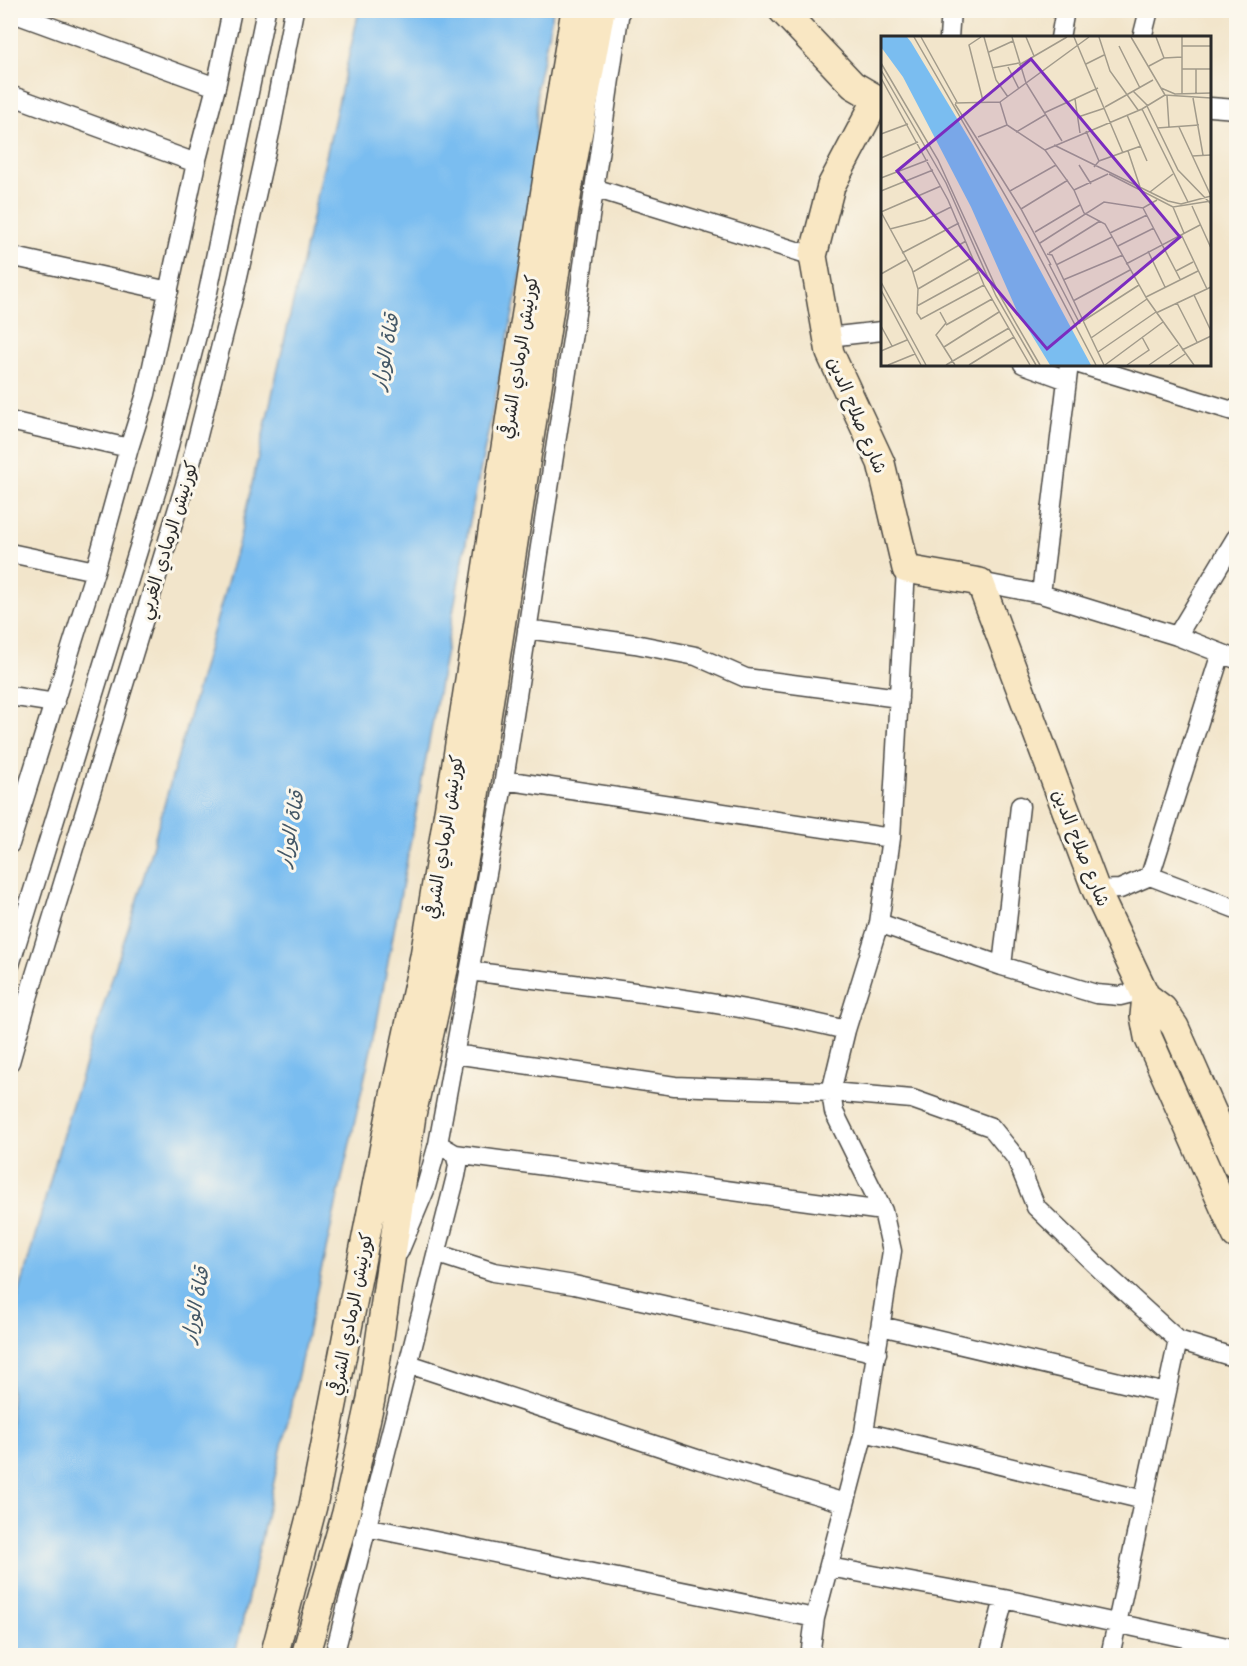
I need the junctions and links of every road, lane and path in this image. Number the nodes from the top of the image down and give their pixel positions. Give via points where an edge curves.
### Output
1 (232, 10) edge
2 (266, 10) edge
3 (294, 10) edge
4 (575, 10) edge
5 (601, 10) edge
6 (620, 10) edge
7 (951, 10) edge
8 (1065, 10) edge
9 (1149, 10) edge
10 (10, 12) edge
11 (786, 12) edge
12 (949, 36) edge
13 (1060, 36) edge
14 (1142, 36) edge
15 (216, 87) junction
16 (10, 95) edge
17 (880, 100) edge
18 (1211, 107) edge
19 (1236, 109) edge
20 (196, 162) junction
21 (594, 188) junction
22 (10, 256) edge
23 (813, 256) junction
24 (169, 291) junction
25 (881, 331) edge
26 (828, 337) junction
27 (1034, 366) edge
28 (1086, 366) edge
29 (1068, 372) edge
30 (1236, 412) edge
31 (10, 421) edge
32 (129, 448) junction
33 (1236, 538) edge
34 (10, 553) edge
35 (906, 569) junction
36 (96, 571) junction
37 (980, 582) junction
38 (1041, 594) junction
39 (527, 629) junction
40 (1177, 636) junction
41 (1229, 656) edge
42 (10, 696) edge
43 (899, 698) junction
44 (55, 704) junction
45 (504, 780) junction
46 (1020, 806) dead end
47 (14, 821) edge
48 (891, 838) junction
49 (10, 844) edge
50 (41, 866) junction
51 (66, 873) junction
52 (1150, 876) junction
53 (1096, 890) junction
54 (1236, 909) edge
55 (879, 923) junction
56 (10, 964) edge
57 (1002, 966) junction
58 (469, 971) junction
59 (1145, 993) junction
60 (846, 1030) junction
61 (454, 1054) junction
62 (10, 1062) edge
63 (831, 1092) junction
64 (438, 1144) junction
65 (455, 1154) junction
66 (1236, 1165) edge
67 (883, 1211) junction
68 (1236, 1235) edge
69 (438, 1254) junction
70 (391, 1267) junction
71 (881, 1326) junction
72 (1178, 1340) junction
73 (877, 1353) junction
74 (1236, 1358) edge
75 (409, 1364) junction
76 (1166, 1393) junction
77 (864, 1432) junction
78 (1144, 1500) junction
79 (845, 1503) junction
80 (313, 1506) junction
81 (356, 1520) junction
82 (829, 1567) junction
83 (1004, 1599) junction
84 (815, 1618) junction
85 (1118, 1623) junction
86 (1236, 1649) edge
87 (274, 1656) edge
88 (305, 1656) edge
89 (334, 1656) edge
90 (810, 1656) edge
91 (989, 1656) edge
92 (1110, 1656) edge

1 - 15 street
2 - 50 street, كورنيش الرمادي الغربي via 208,292 162,473
3 - 51 street, كورنيش الرمادي الغربي via 271,129 188,475
4 - 80 main road, كورنيش الرمادي الشرقي via 424,956
5 - 70 main road, كورنيش الرمادي الشرقي via 568,185 469,834 412,1115
6 - 21 street
7 - 12 street
8 - 13 street
9 - 14 street
10 - 15 street
11 - 17 main road, شارع صلاح الدين via 853,85
15 - 20 street
16 - 20 street
17 - 23 main road, شارع صلاح الدين via 831,186
18 - 19 street
20 - 24 street
21 - 23 street
21 - 39 street
22 - 24 street
23 - 26 main road, شارع صلاح الدين
24 - 32 street via 146,394
25 - 26 street
26 - 35 main road, شارع صلاح الدين via 830,353 881,462
27 - 29 street
28 - 30 street
29 - 38 street
31 - 32 street
32 - 36 street
33 - 40 street
34 - 36 street
35 - 37 main road
35 - 43 street
36 - 44 street
37 - 38 street
37 - 53 main road, شارع صلاح الدين
38 - 40 street
39 - 43 street via 696,656 746,678
39 - 45 street
40 - 41 street
41 - 52 street
42 - 44 street
43 - 48 street
44 - 47 street
45 - 48 street
45 - 58 street
46 - 57 street
47 - 49 street
48 - 55 street
50 - 51 street
50 - 56 street, كورنيش الرمادي الغربي
51 - 62 street, كورنيش الرمادي الغربي
52 - 53 street via 1120,889
52 - 54 street
53 - 59 main road, شارع صلاح الدين
55 - 57 street
55 - 60 street
57 - 59 street via 1096,994
58 - 60 street via 706,1002
58 - 61 street
59 - 66 main road, شارع صلاح الدين via 1175,1027
59 - 68 main road, شارع صلاح الدين via 1148,1037
60 - 63 street
61 - 63 street via 675,1086
61 - 64 street
63 - 67 street via 834,1112
63 - 72 street via 912,1099 992,1126 1016,1158 1036,1207
64 - 65 street
64 - 70 street via 415,1217
65 - 67 street
65 - 69 street via 458,1165
67 - 71 street via 892,1251
69 - 73 street via 494,1272 574,1285
69 - 75 street
70 - 81 main road, كورنيش الرمادي الشرقي
71 - 73 street
71 - 76 street
72 - 74 street
72 - 76 street
73 - 77 street
75 - 79 street via 700,1460
75 - 81 street
76 - 78 street
77 - 78 street
77 - 79 street
78 - 85 street
79 - 82 street
80 - 81 main road
80 - 87 main road, كورنيش الرمادي الشرقي
81 - 84 street
81 - 88 main road, كورنيش الرمادي الشرقي
81 - 89 street
82 - 83 street
82 - 84 street
83 - 85 street
83 - 91 street
84 - 90 street
85 - 86 street
85 - 92 street

